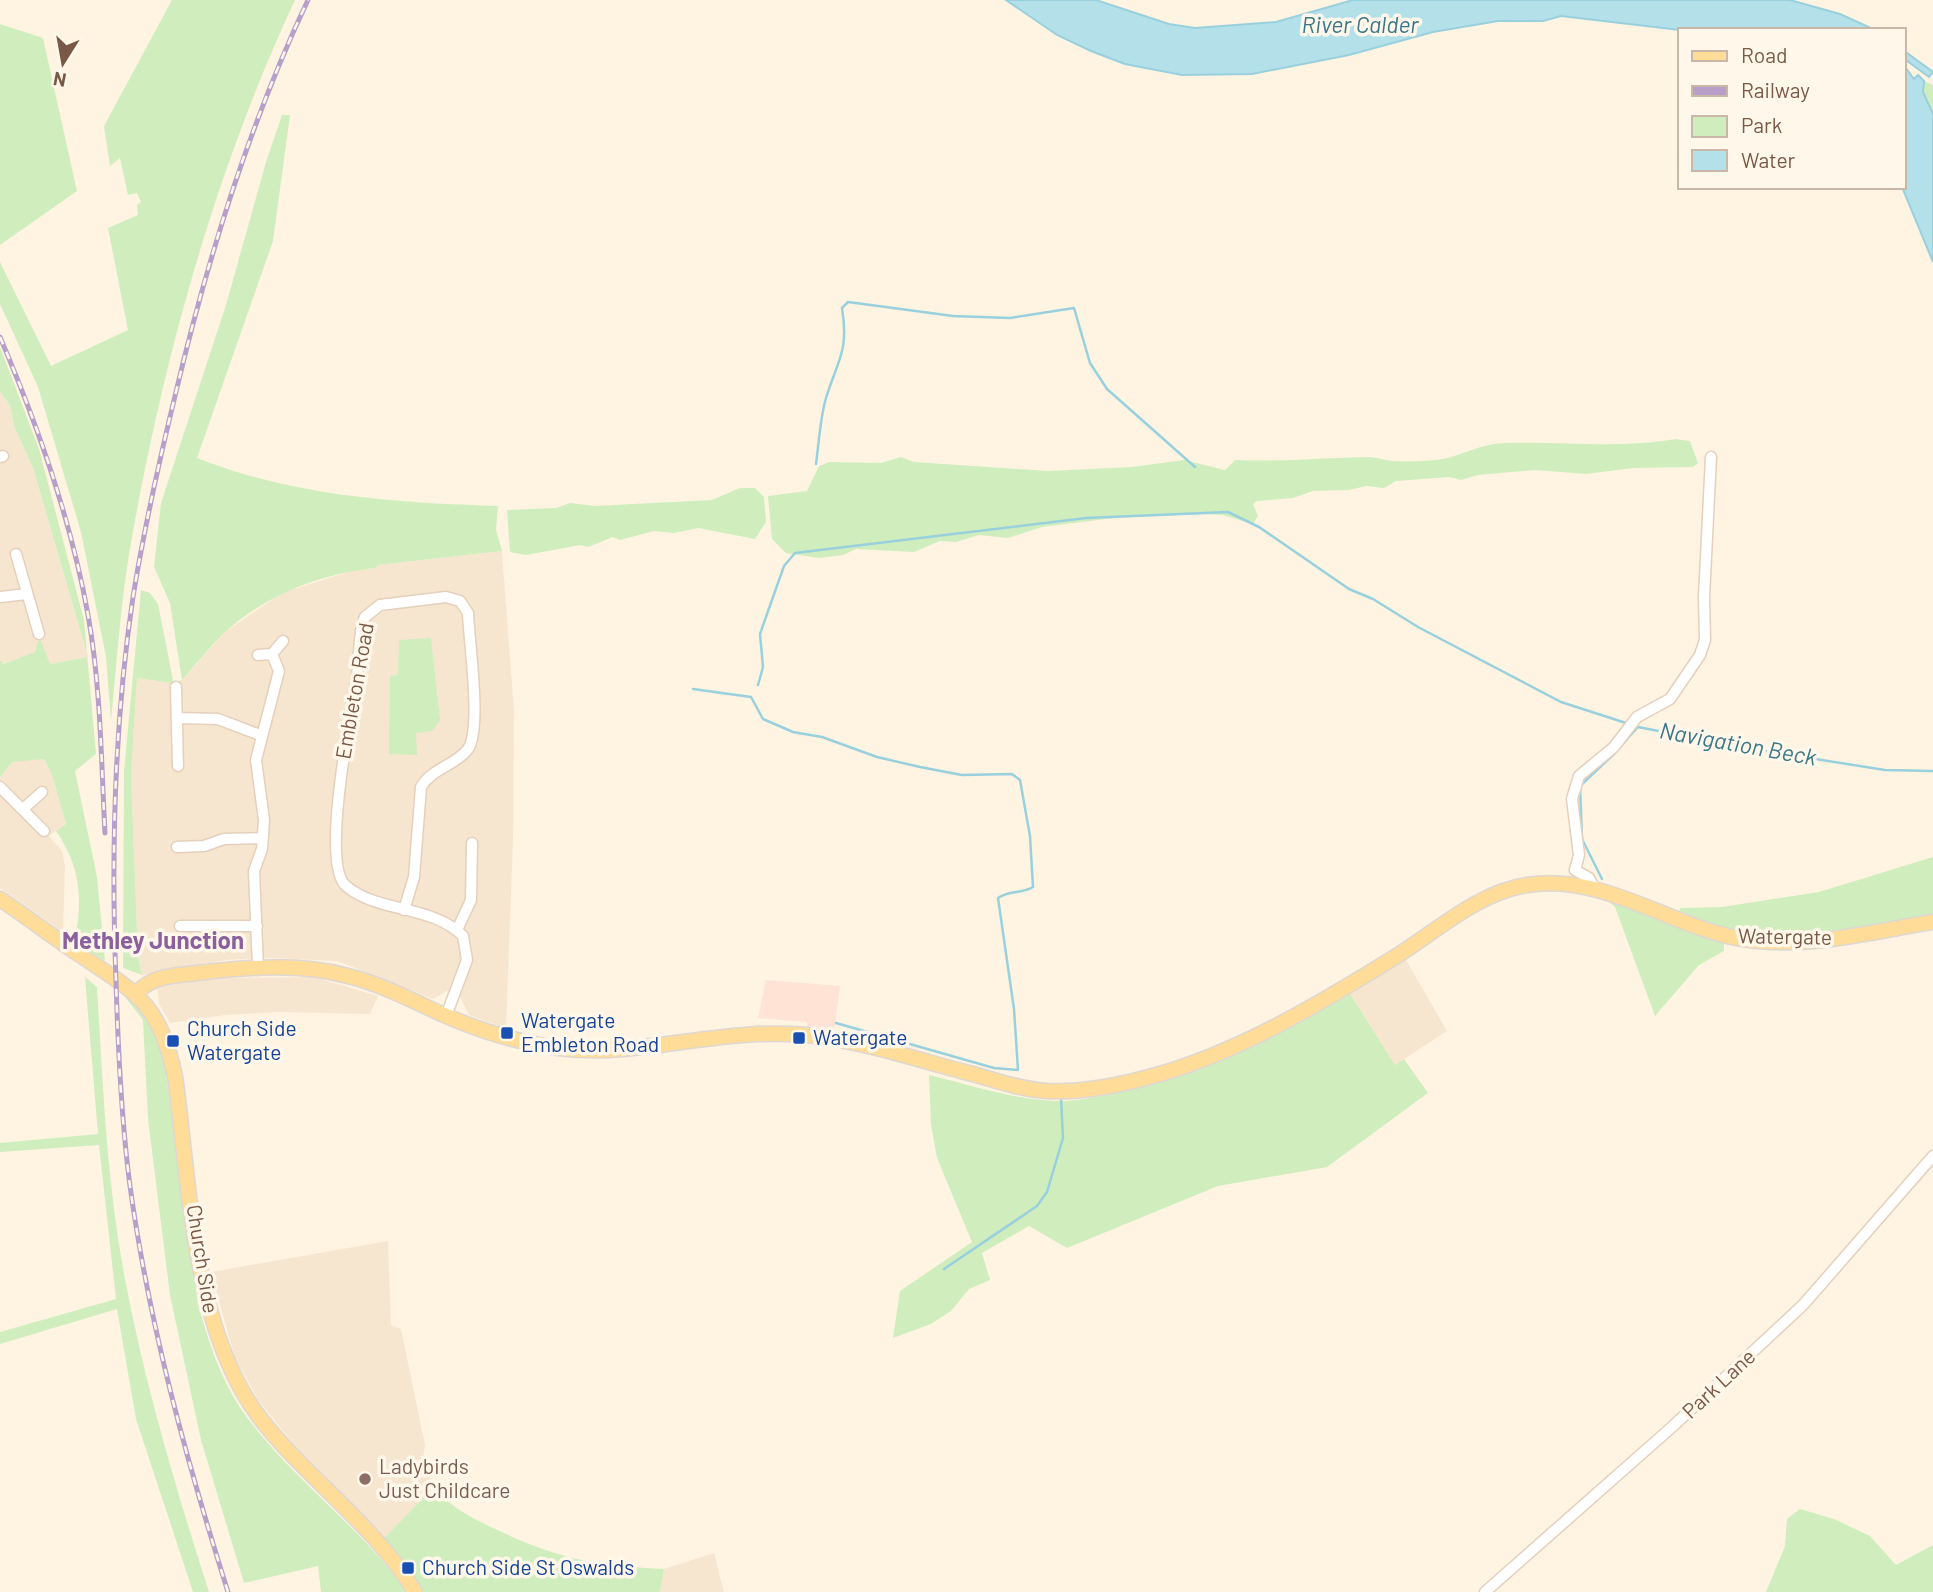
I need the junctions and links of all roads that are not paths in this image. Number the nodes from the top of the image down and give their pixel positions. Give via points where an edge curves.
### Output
1 (1711, 457) dead end
2 (16, 554) dead end
3 (27, 594) junction
4 (0, 597) edge
5 (39, 634) dead end
6 (283, 641) dead end
7 (272, 654) junction
8 (258, 655) dead end
9 (176, 687) dead end
10 (177, 718) junction
11 (260, 735) junction
12 (178, 766) dead end
13 (0, 787) edge
14 (42, 792) dead end
15 (23, 809) junction
16 (44, 831) dead end
17 (263, 838) junction
18 (472, 843) dead end
19 (177, 847) dead end
20 (1575, 870) junction
21 (1560, 885) junction
22 (1596, 891) junction
23 (0, 899) edge
24 (404, 910) junction
25 (1933, 922) edge
26 (180, 926) dead end
27 (257, 926) junction
28 (457, 930) junction
29 (258, 968) junction
30 (137, 993) junction
31 (446, 1016) junction
32 (1933, 1156) edge
33 (415, 1592) edge
34 (1485, 1592) edge

1 - 20 street via 1705,640 1670,699 1637,717 1614,747 1579,776 1572,799 1579,855
2 - 3 street
3 - 4 street
3 - 5 street
6 - 7 street
7 - 8 street
7 - 11 street via 279,671
9 - 10 street
10 - 11 street via 218,719
10 - 12 street
11 - 17 street via 256,760
13 - 15 street
14 - 15 street
15 - 16 street
17 - 19 street
17 - 27 street via 254,871
18 - 28 street via 471,900
20 - 21 street
20 - 22 street via 1589,878
21 - 22 main road, Watergate
21 - 31 main road, Watergate via 1529,885 1490,895 1352,984 1202,1060 1113,1086 1069,1091 1023,1088 821,1036 785,1033 590,1051 535,1045
22 - 25 main road, Watergate via 1742,939 1833,940
23 - 30 main road
24 - 24 street, Embleton Road via 343,884 338,871 339,781 365,617 380,604 446,597 460,601 468,613 475,733 465,753 429,775 421,786 414,877
24 - 28 street, Embleton Road
26 - 27 street
27 - 29 street
28 - 31 street via 467,944 467,960
29 - 30 main road, Watergate via 161,978 146,983
29 - 31 main road, Watergate via 347,975
30 - 33 main road, Church Side via 155,1017 169,1049 207,1303 237,1383 260,1418 380,1545
32 - 34 street, Park Lane via 1803,1306

